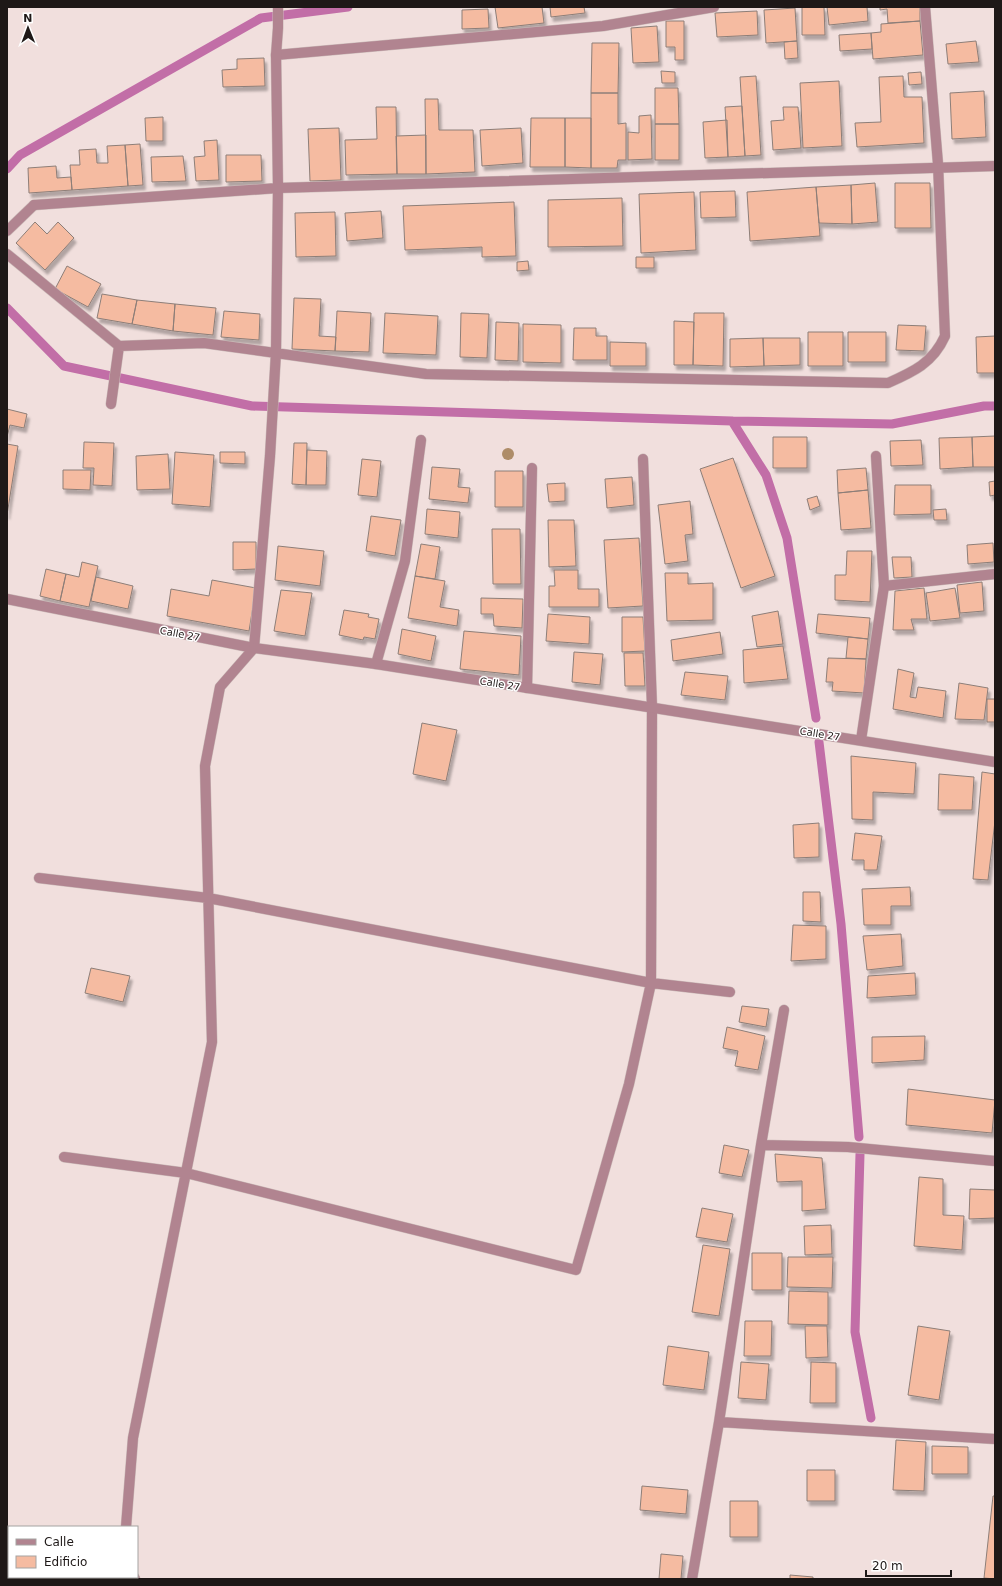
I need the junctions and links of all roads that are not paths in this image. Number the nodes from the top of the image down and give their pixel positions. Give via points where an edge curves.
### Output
1 (278, 7) edge
2 (714, 7) edge
3 (924, 7) edge
4 (276, 55) junction
5 (995, 166) edge
6 (278, 188) junction
7 (7, 231) edge
8 (7, 254) edge
9 (119, 346) junction
10 (276, 352) junction
11 (111, 404) dead end
12 (421, 440) dead end
13 (876, 456) dead end
14 (643, 459) dead end
15 (532, 468) dead end
16 (995, 574) edge
17 (884, 586) junction
18 (7, 599) edge
19 (254, 648) junction
20 (376, 664) junction
21 (527, 688) junction
22 (652, 707) junction
23 (861, 740) junction
24 (995, 762) edge
25 (39, 878) dead end
26 (208, 898) junction
27 (650, 983) junction
28 (730, 992) dead end
29 (784, 1010) dead end
30 (762, 1144) junction
31 (64, 1157) dead end
32 (995, 1161) edge
33 (186, 1173) junction
34 (719, 1422) junction
35 (995, 1439) edge
36 (126, 1526) edge
37 (692, 1579) edge

1 - 4 street
2 - 4 street via 603,26
3 - 10 street via 938,164 945,336 928,362 909,374 888,383 426,374
4 - 6 street
5 - 6 street
6 - 7 street via 34,205
6 - 10 street
8 - 9 street
9 - 10 street via 204,342
9 - 11 street
10 - 19 street
12 - 20 street via 405,561
13 - 17 street
14 - 22 street
15 - 21 street
16 - 17 street
17 - 23 street
18 - 19 street, Calle 27
19 - 20 street, Calle 27
19 - 26 street via 220,687 205,766
20 - 21 street, Calle 27
21 - 22 street, Calle 27
22 - 23 street, Calle 27
22 - 27 street
23 - 24 street, Calle 27
25 - 26 street
26 - 27 street
26 - 33 street via 212,1042
27 - 28 street
27 - 33 street via 629,1084 576,1270
29 - 30 street
30 - 32 street via 848,1147
30 - 34 street
31 - 33 street
33 - 36 street via 133,1438
34 - 35 street
34 - 37 street

